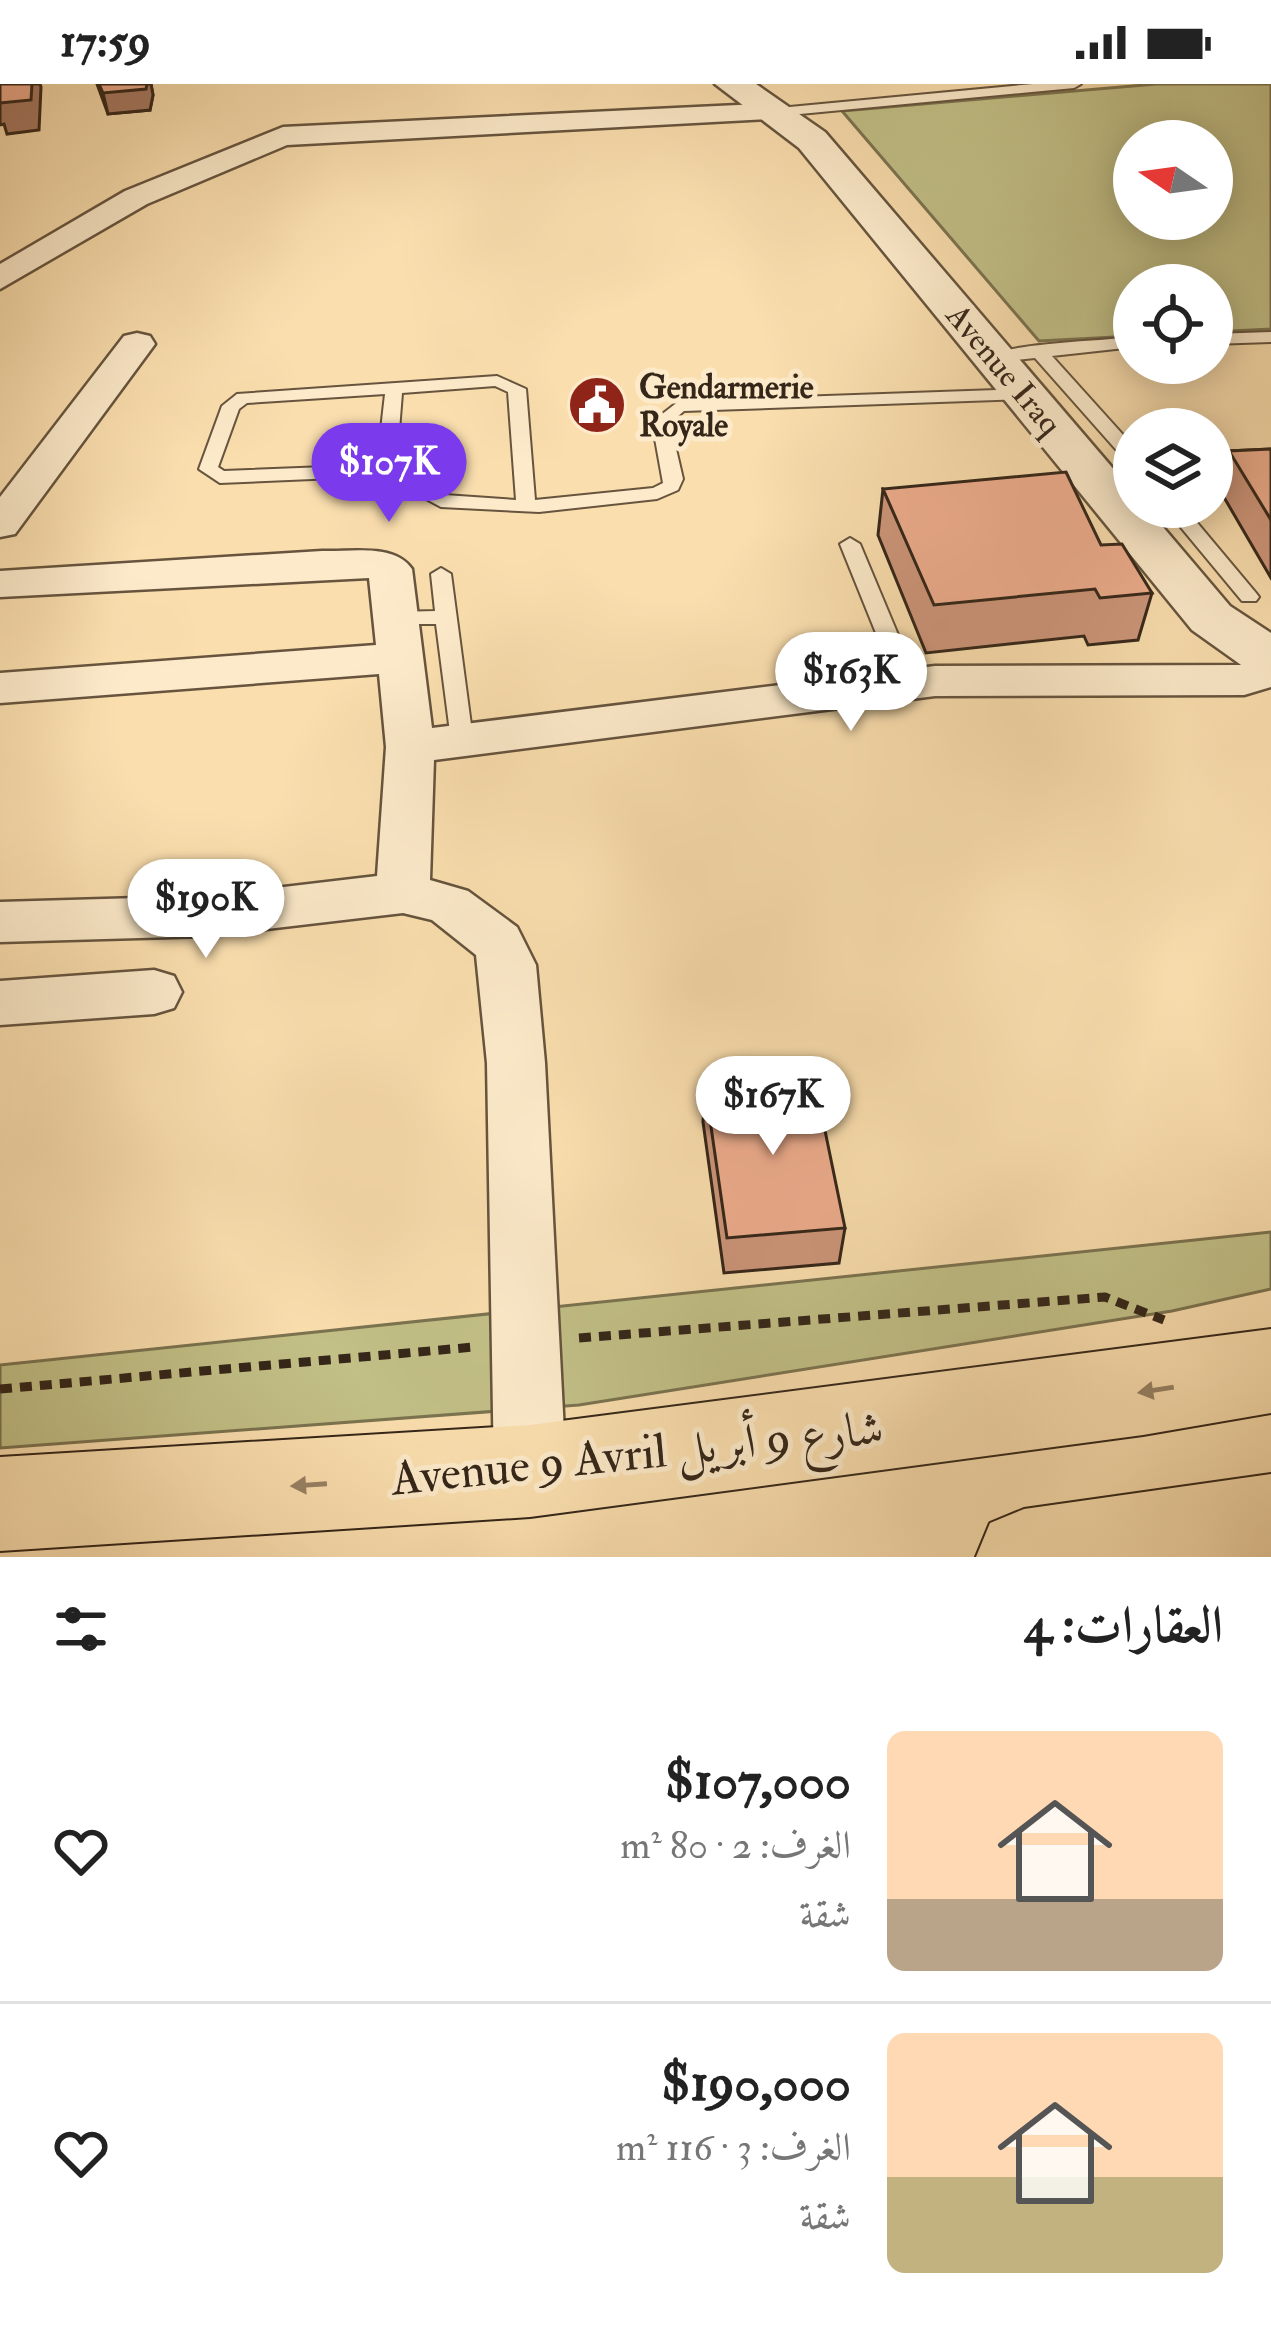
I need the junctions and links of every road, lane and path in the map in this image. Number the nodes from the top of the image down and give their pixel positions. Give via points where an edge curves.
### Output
1 (732, 84) edge
2 (1074, 84) edge
3 (779, 112) junction
4 (0, 279) edge
5 (1271, 337) edge
6 (1233, 338) edge
7 (137, 344) dead end
8 (1113, 347) edge
9 (1020, 367) junction
10 (394, 388) junction
11 (1113, 441) edge
12 (1271, 457) edge
13 (1233, 458) edge
14 (386, 470) junction
15 (526, 506) junction
16 (0, 525) edge
17 (1192, 528) edge
18 (850, 544) dead end
19 (441, 574) dead end
20 (0, 584) edge
21 (1249, 597) dead end
22 (446, 617) junction
23 (399, 638) junction
24 (1271, 659) edge
25 (1271, 670) edge
26 (908, 685) junction
27 (0, 688) edge
28 (462, 740) junction
29 (410, 747) junction
30 (403, 892) junction
31 (0, 922) edge
32 (154, 992) dead end
33 (0, 1003) edge
34 (1176, 1325) dead end
35 (523, 1342) junction
36 (1271, 1371) edge
37 (0, 1389) edge
38 (530, 1471) junction
39 (0, 1504) edge
40 (1243, 1537) edge
41 (1024, 1557) edge

1 - 3 street, Avenue Iraq
2 - 3 lane
3 - 4 street via 283,136 137,200
3 - 9 street, Avenue Iraq
5 - 6 lane
7 - 16 street
8 - 9 lane
9 - 11 lane
9 - 15 lane via 679,406 661,422 671,486
9 - 24 street, Avenue Iraq via 1211,618
10 - 14 lane
10 - 14 lane via 243,398 231,406 208,469 220,477
10 - 15 lane via 512,383
12 - 13 lane
14 - 15 lane via 440,501
17 - 21 lane
18 - 26 lane
19 - 22 lane
20 - 23 street via 374,563 390,569
22 - 23 lane
22 - 28 lane
23 - 27 street
23 - 29 street
25 - 26 street via 1244,680
26 - 28 street
28 - 29 street
29 - 30 street
30 - 31 street via 208,916
30 - 35 street via 474,921 498,942 508,965
32 - 33 street
34 - 35 path via 1105,1297
35 - 37 path
35 - 38 street
36 -> 38 highway, Avenue 9 Avril شارع 9 أبريل
38 -> 39 highway, Avenue 9 Avril شارع 9 أبريل
40 - 41 highway

